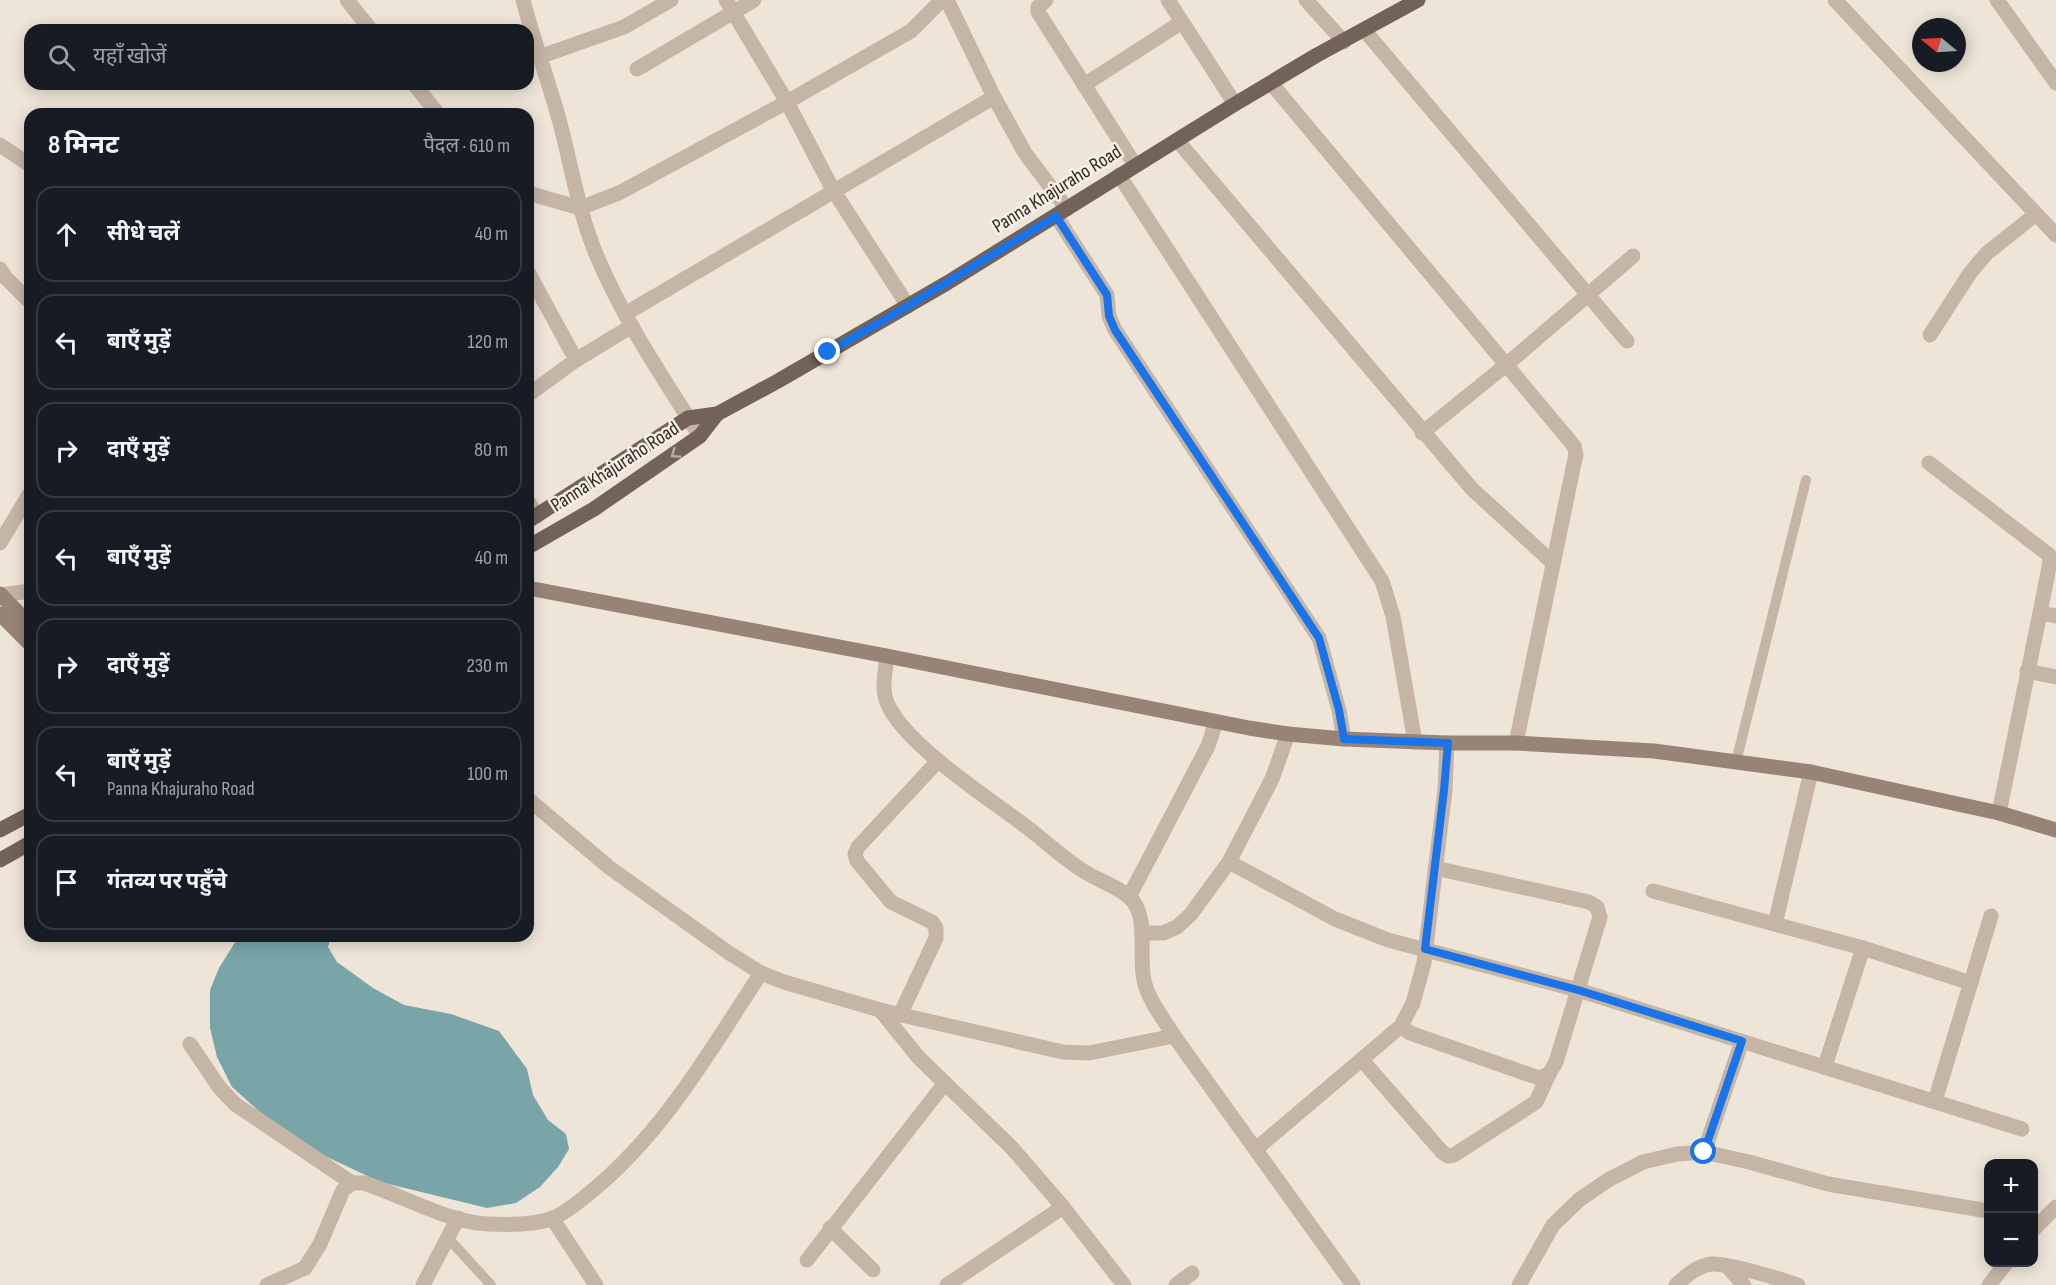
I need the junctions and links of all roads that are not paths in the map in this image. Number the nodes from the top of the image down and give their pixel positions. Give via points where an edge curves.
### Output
1 (347, 0) edge
2 (523, 0) edge
3 (671, 0) edge
4 (754, 0) edge
5 (942, 0) edge
6 (947, 0) edge
7 (1046, 0) edge
8 (1168, 0) edge
9 (1306, 0) edge
10 (1835, 0) edge
11 (1997, 0) edge
12 (1408, 3) edge
13 (730, 6) edge
14 (1182, 22) junction
15 (366, 24) edge
16 (530, 24) edge
17 (1365, 31) junction
18 (534, 39) edge
19 (1344, 42) junction
20 (539, 57) junction
21 (637, 69) dead end
22 (1271, 83) junction
23 (2056, 83) edge
24 (1084, 85) junction
25 (419, 90) edge
26 (994, 97) junction
27 (787, 102) junction
28 (1235, 104) junction
29 (433, 108) edge
30 (1177, 140) junction
31 (0, 145) edge
32 (24, 161) edge
33 (1135, 165) junction
34 (1119, 175) junction
35 (833, 190) junction
36 (534, 195) edge
37 (580, 208) junction
38 (1062, 212) junction
39 (2036, 214) junction
40 (2056, 235) edge
41 (1633, 256) dead end
42 (0, 269) edge
43 (534, 283) edge
44 (1588, 294) junction
45 (24, 296) edge
46 (908, 306) junction
47 (629, 320) junction
48 (1930, 335) dead end
49 (1627, 341) dead end
50 (576, 360) junction
51 (1506, 365) junction
52 (534, 390) edge
53 (717, 414) junction
54 (688, 418) junction
55 (1422, 433) junction
56 (700, 436) junction
57 (1929, 463) dead end
58 (1806, 480) dead end
59 (24, 503) edge
60 (534, 517) edge
61 (0, 543) edge
62 (534, 544) edge
63 (1553, 562) junction
64 (534, 589) edge
65 (24, 592) edge
66 (1, 594) edge
67 (2040, 613) junction
68 (0, 614) edge
69 (2056, 616) edge
70 (24, 619) edge
71 (24, 638) edge
72 (887, 656) junction
73 (2027, 671) junction
74 (2056, 677) edge
75 (1216, 722) junction
76 (1288, 735) junction
77 (1344, 739) junction
78 (1415, 742) junction
79 (1448, 743) junction
80 (1516, 743) junction
81 (938, 761) junction
82 (1736, 762) junction
83 (1811, 772) junction
84 (534, 804) edge
85 (1999, 813) junction
86 (24, 817) edge
87 (0, 830) edge
88 (2056, 830) edge
89 (24, 846) edge
90 (0, 860) edge
91 (1229, 862) junction
92 (1435, 868) junction
93 (1653, 891) dead end
94 (1129, 897) junction
95 (1991, 916) dead end
96 (1775, 924) junction
97 (1142, 933) junction
98 (1863, 948) junction
99 (1425, 949) junction
100 (761, 973) junction
101 (1971, 983) junction
102 (1578, 990) junction
103 (880, 1010) junction
104 (900, 1015) junction
105 (1401, 1026) junction
106 (1174, 1036) junction
107 (1742, 1041) junction
108 (190, 1044) dead end
109 (1362, 1060) junction
110 (1825, 1066) junction
111 (1549, 1074) junction
112 (945, 1083) junction
113 (1935, 1101) junction
114 (2022, 1129) dead end
115 (1256, 1149) junction
116 (1704, 1152) junction
117 (352, 1183) junction
118 (1063, 1207) junction
119 (2056, 1207) edge
120 (1984, 1210) edge
121 (458, 1218) junction
122 (552, 1218) junction
123 (2038, 1224) edge
124 (830, 1228) junction
125 (448, 1238) junction
126 (807, 1260) dead end
127 (1726, 1266) junction
128 (2004, 1267) edge
129 (304, 1268) junction
130 (873, 1270) dead end
131 (1192, 1273) dead end
132 (267, 1285) edge
133 (300, 1285) edge
134 (423, 1285) edge
135 (491, 1285) edge
136 (596, 1285) edge
137 (947, 1285) edge
138 (1124, 1285) edge
139 (1176, 1285) edge
140 (1353, 1285) edge
141 (1519, 1285) edge
142 (1676, 1285) edge
143 (1744, 1285) edge
144 (1798, 1285) edge
145 (1989, 1285) edge

1 - 15 street
2 - 16 street
3 - 20 street via 624,27
4 - 13 street
5 - 27 street via 911,31
6 - 26 street
7 - 24 street via 1038,12
8 - 14 street
9 - 19 street
10 - 39 street
11 - 23 street
12 - 17 main road, Panna Khajuraho Road
13 - 21 street
13 - 27 street
14 - 24 street
14 - 28 street
17 - 19 main road, Panna Khajuraho Road
17 - 44 street
18 - 20 street
19 - 22 main road, Panna Khajuraho Road
20 - 37 street via 561,126
22 - 28 main road, Panna Khajuraho Road
22 - 51 street
24 - 33 street
25 - 29 street
26 - 35 street
26 - 38 street
27 - 35 street
27 - 37 street via 619,193
28 - 30 main road, Panna Khajuraho Road
30 - 33 main road, Panna Khajuraho Road
30 - 55 street
31 - 32 street
33 - 34 main road, Panna Khajuraho Road
34 - 38 main road, Panna Khajuraho Road
34 - 78 street via 1382,581 1393,616
35 - 46 street
35 - 47 street
36 - 37 street
37 - 47 street via 596,254
38 - 46 main road, Panna Khajuraho Road
38 - 77 street via 1107,295 1115,330 1319,638
39 - 40 street
39 - 48 street via 1987,253
41 - 44 street
42 - 45 street
43 - 50 street
44 - 49 street
44 - 51 street
46 - 53 main road, Panna Khajuraho Road
47 - 50 street
47 - 54 street
50 - 52 street
51 - 55 street
51 - 63 street via 1574,446 1576,454
53 - 54 main road, Panna Khajuraho Road
53 - 56 main road, Panna Khajuraho Road
54 - 56 street
54 - 60 main road, Panna Khajuraho Road
55 - 63 street via 1472,489
56 -> 62 main road, Panna Khajuraho Road via 594,509
57 - 67 street via 2049,555
58 - 82 lane
59 - 61 street
63 - 80 street
64 - 72 main road
65 - 66 street
66 - 70 main road
67 - 69 street
67 - 73 street
68 - 71 main road
72 - 75 main road
72 - 81 street via 885,698 912,737
73 - 74 street
73 - 85 street
75 - 76 main road
75 - 94 street via 1208,746
76 - 77 main road
76 - 91 street via 1272,779
77 - 78 main road
78 - 79 main road
79 - 80 main road
79 - 92 street
80 - 82 main road via 1654,751
81 - 94 street via 1081,870
81 - 104 street via 855,854 891,902 932,922 936,928 936,938
82 - 83 main road
83 - 85 main road
83 - 96 street
84 - 100 street via 610,868
85 - 88 main road
86 - 87 main road
89 - 90 main road
91 - 97 street via 1177,927 1163,933
91 - 99 street via 1335,919
92 - 99 street
92 - 102 street via 1597,907 1600,917
93 - 96 street
94 - 97 street via 1138,908
95 - 101 street
96 - 98 street
97 - 106 street via 1144,982
98 - 101 street
98 - 110 street
99 - 102 street
99 - 105 street via 1413,1003
100 - 103 street
100 - 122 street via 642,1144 583,1198
101 - 113 street
102 - 107 street
102 - 111 street
103 - 104 street
103 - 112 street
104 - 106 street via 1063,1052 1089,1053
105 - 109 street
105 - 111 street via 1410,1033 1539,1078
106 - 115 street
107 - 110 street
107 - 116 street
108 - 117 street via 235,1104
109 - 111 street via 1448,1156 1536,1102
109 - 115 street
110 - 113 street
112 - 118 street via 1012,1148
112 - 124 street
113 - 114 street
115 - 140 street
116 - 120 street via 1828,1184
116 - 141 street via 1643,1162 1579,1200 1552,1225
117 - 121 street via 372,1185
117 - 129 street via 343,1190 320,1245
118 - 137 street
118 - 138 street
119 - 123 street
121 - 122 street via 486,1224 522,1224
121 - 125 street
122 - 136 street
124 - 126 street
124 - 130 street
125 - 134 street
125 - 135 lane
127 - 142 street via 1711,1264 1699,1268
127 - 143 street
127 - 144 street
128 - 145 street
129 - 132 street
129 - 133 street
131 - 139 street

